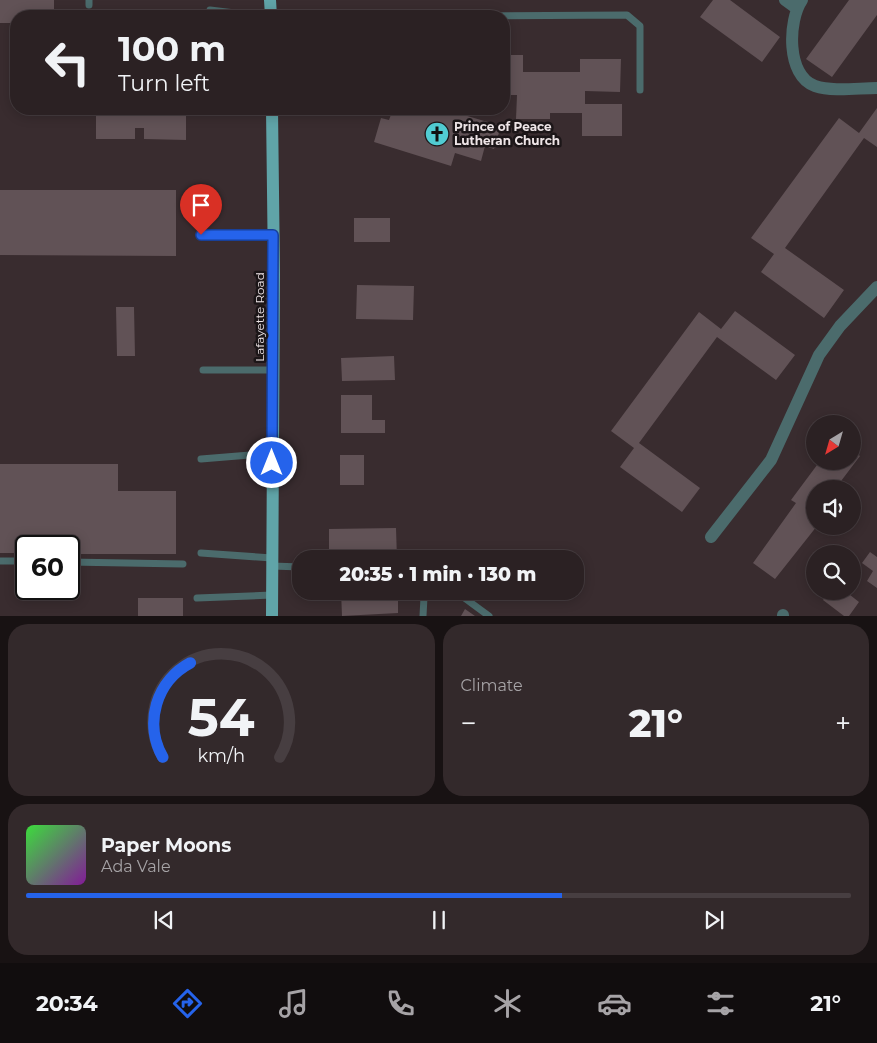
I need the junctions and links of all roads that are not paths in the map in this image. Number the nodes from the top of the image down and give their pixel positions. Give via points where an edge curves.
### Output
1 (785, 0) edge
2 (799, 4) edge
3 (510, 16) edge
4 (877, 88) edge
5 (640, 90) dead end
6 (272, 115) edge
7 (201, 235) dead end
8 (273, 235) junction
9 (877, 287) edge
10 (203, 370) dead end
11 (273, 370) junction
12 (273, 453) junction
13 (201, 459) dead end
14 (711, 538) dead end
15 (201, 553) dead end
16 (0, 561) edge
17 (15, 561) edge
18 (80, 562) edge
19 (272, 562) junction
20 (183, 564) dead end
21 (292, 565) edge
22 (272, 595) junction
23 (198, 598) dead end
24 (424, 600) edge
25 (467, 600) edge
26 (272, 616) edge
27 (423, 616) edge
28 (489, 616) edge

1 - 2 street
2 - 4 street via 791,48 797,69 813,86
3 - 5 lane via 627,15 640,26
6 - 8 main road, Lafayette Road
7 - 8 lane
8 - 11 main road, Lafayette Road
9 - 14 street via 840,326 819,355 771,460
10 - 11 lane
11 - 12 main road, Lafayette Road
12 - 13 lane
12 - 19 main road, Lafayette Road
15 - 19 lane
16 - 17 lane
18 - 20 lane
19 - 21 lane
19 - 22 main road, Lafayette Road
22 - 23 lane
22 - 26 main road, Lafayette Road
24 - 27 lane
25 - 28 lane

